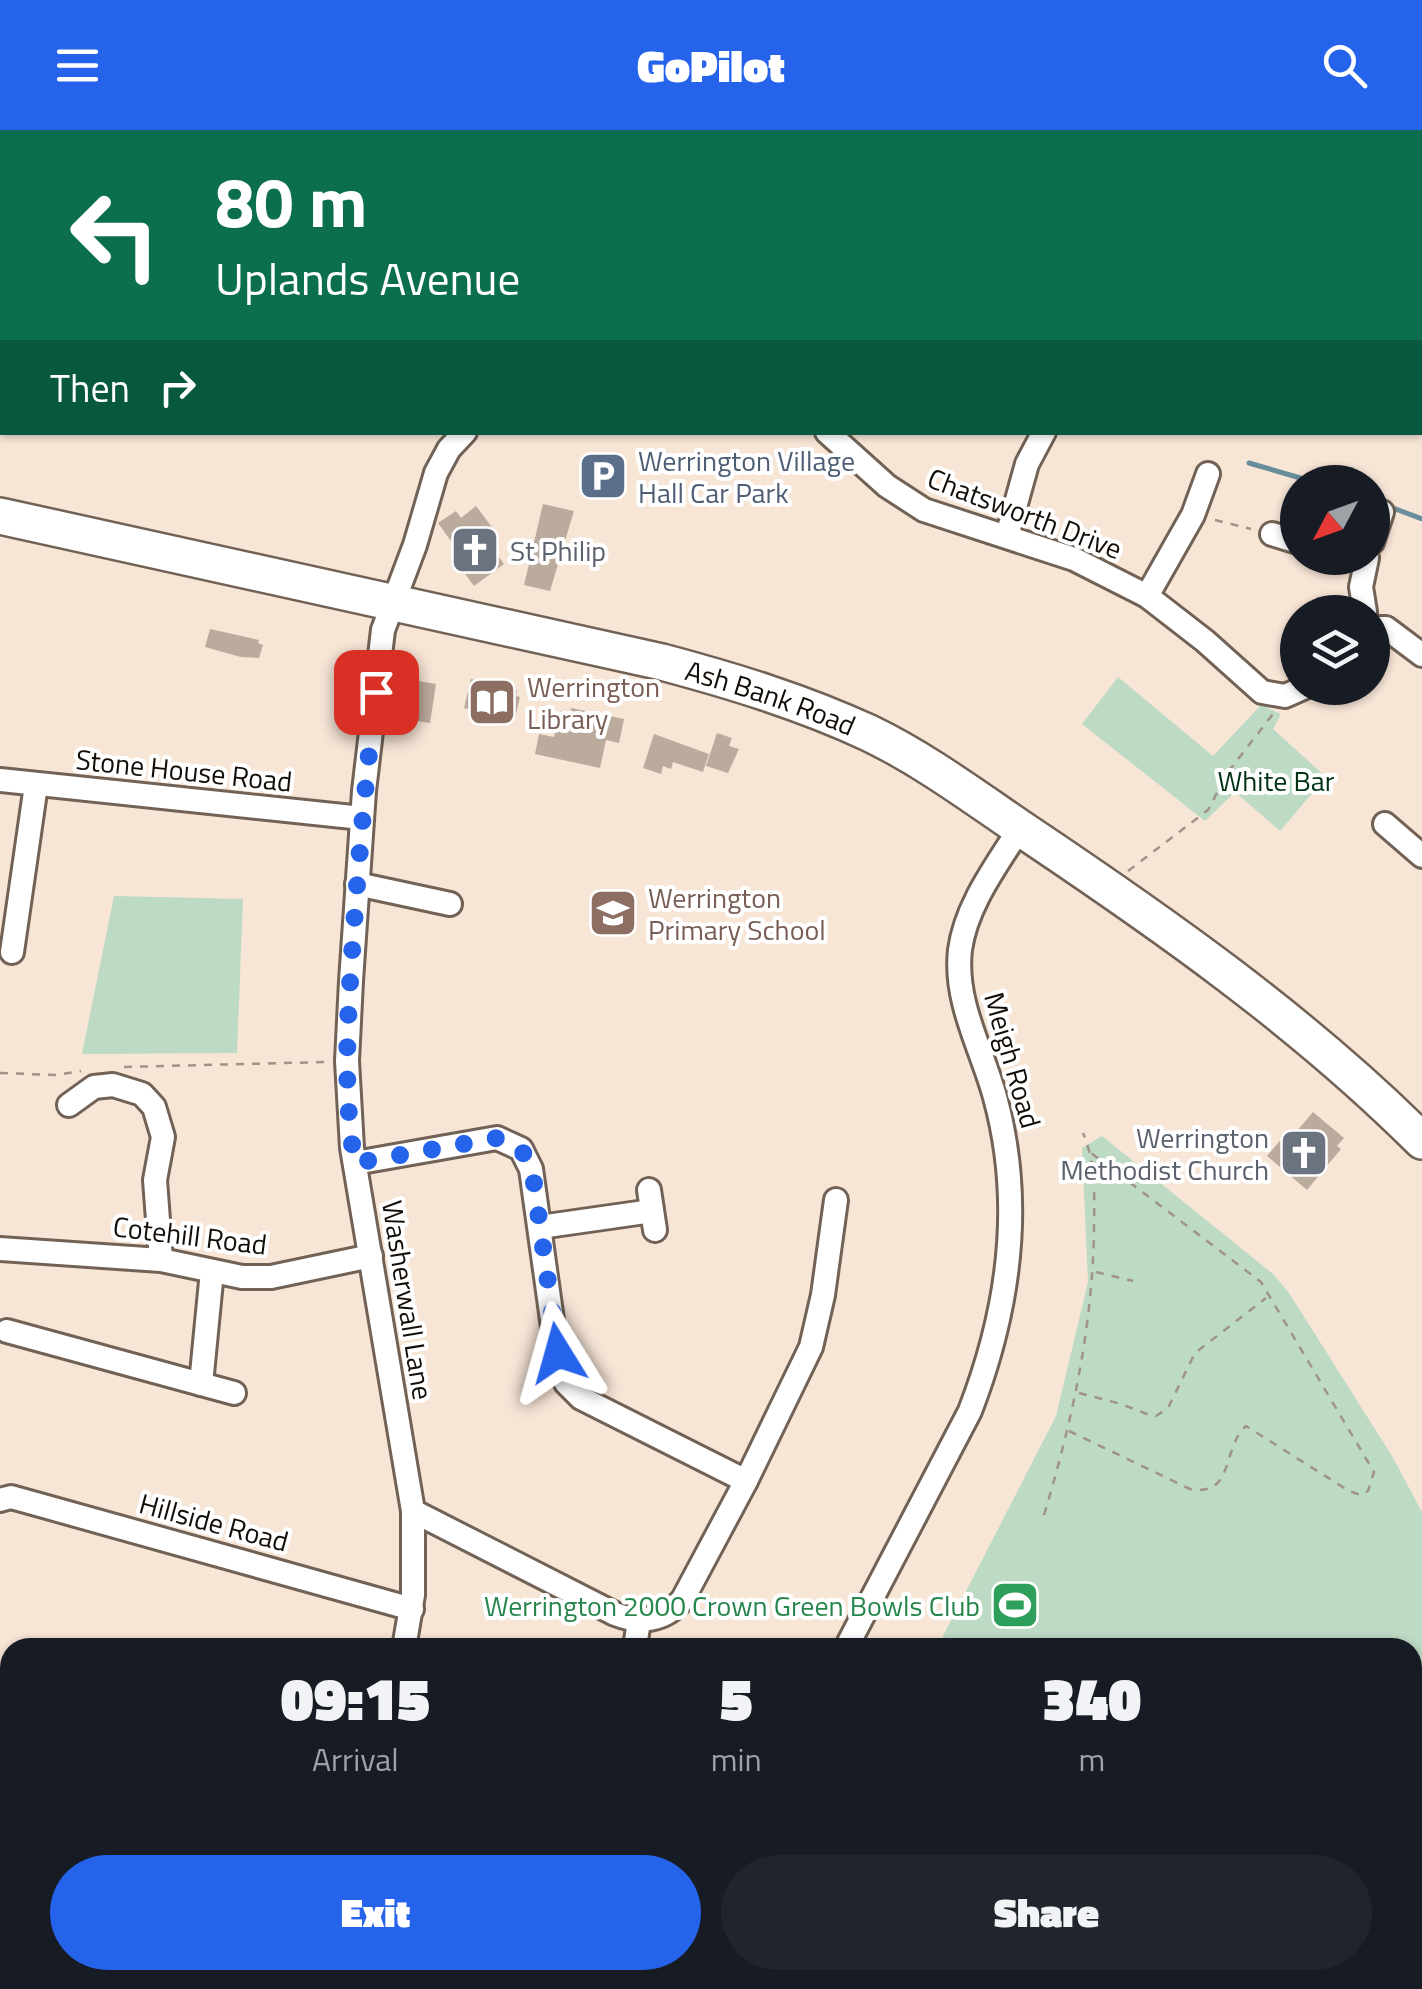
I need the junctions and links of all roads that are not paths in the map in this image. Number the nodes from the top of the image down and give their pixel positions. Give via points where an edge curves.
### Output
1 (461, 435) edge
2 (832, 435) edge
3 (1042, 435) edge
4 (1212, 486) dead end
5 (0, 516) edge
6 (1272, 534) road end
7 (1007, 536) junction
8 (1280, 536) edge
9 (1147, 596) junction
10 (393, 604) junction
11 (1390, 631) edge
12 (1422, 655) edge
13 (1280, 696) edge
14 (0, 780) edge
15 (36, 785) junction
16 (362, 818) junction
17 (1385, 824) dead end
18 (1020, 828) junction
19 (1422, 856) edge
20 (357, 884) junction
21 (450, 904) dead end
22 (12, 952) dead end
23 (79, 1088) road end
24 (1422, 1141) edge
25 (355, 1163) junction
26 (836, 1200) dead end
27 (652, 1210) dead end
28 (540, 1227) junction
29 (0, 1250) edge
30 (371, 1256) junction
31 (162, 1260) junction
32 (212, 1271) junction
33 (7, 1331) dead end
34 (201, 1384) junction
35 (234, 1393) dead end
36 (746, 1481) junction
37 (0, 1500) edge
38 (413, 1510) junction
39 (412, 1610) junction
40 (638, 1620) junction
41 (406, 1638) edge
42 (636, 1638) edge
43 (851, 1638) edge

1 - 10 street, Washerwall Lane via 436,473
2 - 7 street, Chatsworth Drive via 924,510
3 - 7 street
4 - 9 street
5 - 10 highway, Ash Bank Road
6 - 8 street
7 - 9 street, Chatsworth Drive via 1074,559
9 - 13 street, Chatsworth Drive via 1256,688
10 - 16 street, Washerwall Lane via 383,630
10 - 18 highway, Ash Bank Road via 748,685 872,735
11 - 12 street
14 - 15 street, Stone House Road
15 - 16 street, Stone House Road
15 - 22 street
16 - 20 street, Washerwall Lane
17 - 19 street
18 - 24 highway, Ash Bank Road via 1191,948 1342,1066
18 - 43 street, Meigh Road via 980,894 960,948 966,1014 1005,1133 1010,1238 1002,1308 970,1411
20 - 21 street
20 - 25 street, Washerwall Lane via 348,1061
23 - 31 street via 122,1086 142,1094 159,1115 163,1137 155,1180
25 - 28 street via 506,1140 530,1162
25 - 30 street, Washerwall Lane
26 - 36 street via 810,1348
27 - 28 street
28 - 36 street via 558,1363 572,1391
29 - 31 street, Cotehill Road
30 - 32 street, Cotehill Road via 270,1277
30 - 38 street, Washerwall Lane
31 - 32 street, Cotehill Road
32 - 34 street
33 - 34 street
34 - 35 street
36 - 40 street via 683,1598 664,1616
37 - 39 street, Hillside Road via 47,1507
38 - 39 street, Washerwall Lane
38 - 40 street
39 - 41 street, Washerwall Lane
40 - 42 street

